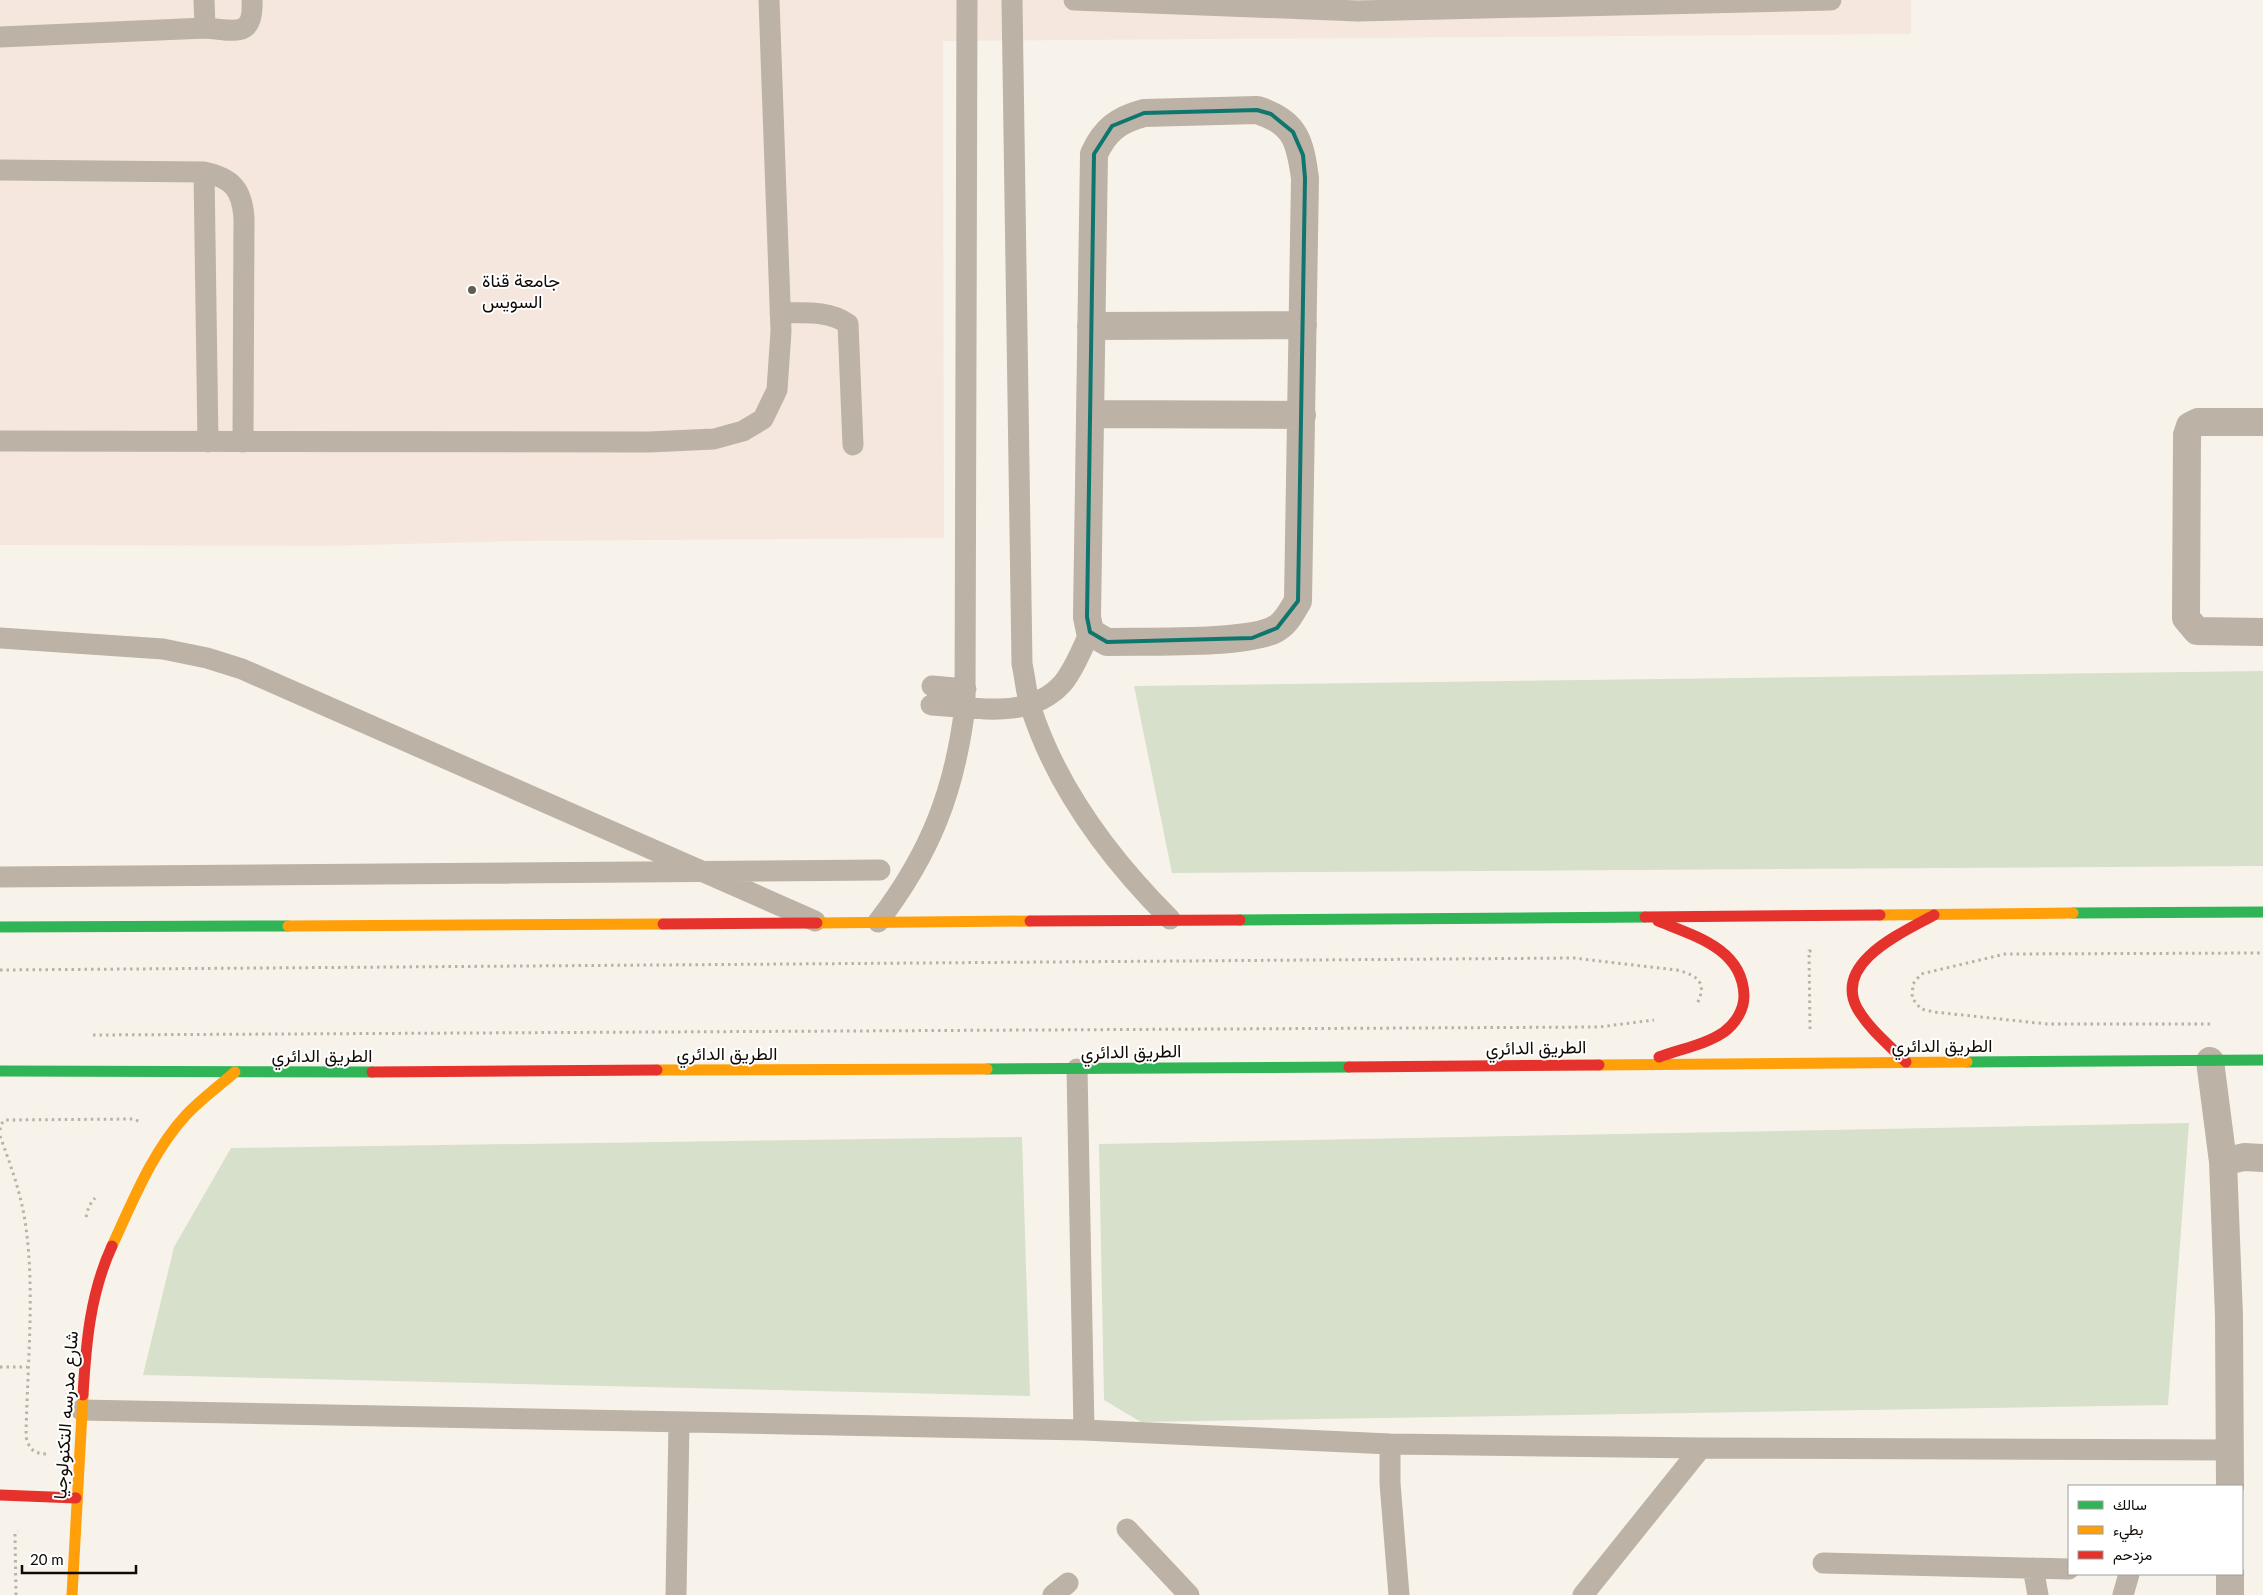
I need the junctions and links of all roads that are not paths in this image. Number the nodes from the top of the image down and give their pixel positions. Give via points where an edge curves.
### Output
1 (204, 0) edge
2 (252, 0) edge
3 (768, 0) edge
4 (967, 0) edge
5 (1012, 0) edge
6 (1074, 0) edge
7 (1831, 0) edge
8 (1358, 6) edge
9 (205, 28) junction
10 (0, 38) edge
11 (0, 170) edge
12 (204, 172) junction
13 (780, 313) junction
14 (1303, 325) junction
15 (1091, 326) junction
16 (1090, 414) junction
17 (1302, 415) junction
18 (2263, 422) edge
19 (0, 441) edge
20 (208, 442) junction
21 (243, 442) junction
22 (853, 445) dead end
23 (1090, 632) junction
24 (2263, 632) edge
25 (0, 638) edge
26 (932, 696) dead end
27 (965, 698) junction
28 (1030, 704) junction
29 (880, 870) dead end
30 (701, 872) junction
31 (0, 877) edge
32 (2263, 912) edge
33 (1934, 915) junction
34 (1649, 917) junction
35 (1170, 919) junction
36 (878, 922) junction
37 (820, 923) junction
38 (0, 927) edge
39 (2263, 1060) edge
40 (2210, 1061) junction
41 (1906, 1062) junction
42 (1641, 1063) junction
43 (1077, 1069) junction
44 (0, 1071) edge
45 (235, 1072) junction
46 (2263, 1158) edge
47 (2223, 1162) junction
48 (81, 1410) junction
49 (679, 1423) junction
50 (1084, 1430) junction
51 (1390, 1444) junction
52 (1701, 1448) junction
53 (2230, 1450) junction
54 (2230, 1485) edge
55 (0, 1495) edge
56 (76, 1498) junction
57 (1127, 1529) dead end
58 (1823, 1563) dead end
59 (2033, 1568) junction
60 (2068, 1569) edge
61 (2129, 1575) edge
62 (2230, 1575) edge
63 (72, 1595) edge
64 (676, 1595) edge
65 (1189, 1595) edge
66 (1399, 1595) edge
67 (1583, 1595) edge
68 (2038, 1595) edge
69 (2123, 1595) edge
70 (2230, 1595) edge

1 - 9 lane
2 - 9 lane via 252,20 246,28
3 - 13 lane
4 - 27 lane
5 - 28 lane via 1022,664
6 - 8 lane
7 - 8 lane
9 - 10 lane
11 - 12 lane
12 - 20 lane
12 - 21 lane via 221,176 234,186 243,201
13 - 21 lane via 777,390 763,419 743,431 714,440
13 - 22 lane via 838,316 848,324
14 - 15 street
14 - 15 street via 1303,155 1293,132 1271,114 1257,110 1144,112 1112,126 1101,139 1094,154
14 - 17 street
15 - 16 street
16 - 17 street
16 - 23 street
17 - 23 street via 1300,581 1298,601 1289,616 1277,628 1252,638 1107,642
18 - 24 street via 2198,422 2190,426 2187,435 2186,618 2197,631
19 - 20 lane
20 - 21 lane
23 - 28 lane via 1075,665 1062,683 1045,698
25 - 30 lane via 163,649 242,668
26 - 27 lane
27 - 28 lane via 998,710
27 - 36 lane via 960,745 939,821 902,891
28 - 35 lane via 1049,753 1101,842 1133,882
29 - 30 lane
30 - 31 lane
30 - 37 lane
32 - 33 main road
33 - 34 main road
33 - 41 main road via 1867,956 1856,969 1851,984 1853,1000 1862,1014
34 - 35 main road
34 - 42 main road via 1730,956 1741,970 1746,988 1743,1006 1734,1022 1720,1034
35 - 36 main road
36 - 37 main road
37 - 38 main road
39 - 40 main road, الطريق الدائري
40 - 41 main road, الطريق الدائري
40 - 47 street
41 - 42 main road, الطريق الدائري
42 - 43 main road, الطريق الدائري
43 - 45 main road, الطريق الدائري
43 - 50 lane
44 - 45 main road, الطريق الدائري
45 - 48 main road, شارع مدرسه التكنولوجيا via 186,1115 163,1145 103,1266 86,1335
46 - 47 street via 2244,1157
47 - 53 street
48 - 49 lane
48 - 56 main road, شارع مدرسه التكنولوجيا
49 - 50 lane
49 - 64 lane
50 - 51 lane
51 - 52 lane
51 - 66 lane
52 - 53 lane
52 - 67 lane
53 - 54 street
55 - 56 main road
56 - 63 main road, شارع مدرسه التكنولوجيا
57 - 65 lane
58 - 59 lane
59 - 60 lane
59 - 68 lane
61 - 69 lane
62 - 70 street

